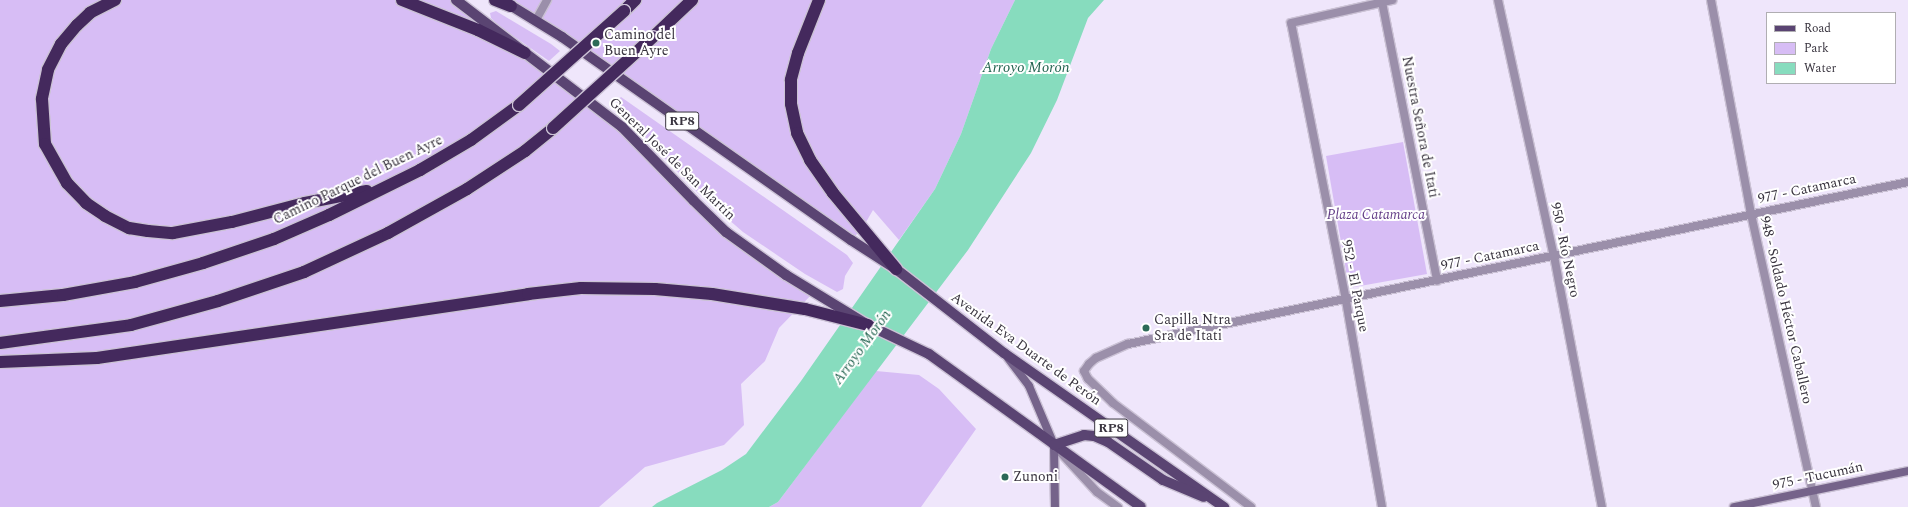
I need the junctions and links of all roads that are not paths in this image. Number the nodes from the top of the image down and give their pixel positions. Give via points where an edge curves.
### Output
1 (115, 0) edge
2 (402, 0) edge
3 (456, 0) edge
4 (495, 0) edge
5 (547, 0) edge
6 (635, 0) edge
7 (692, 0) edge
8 (819, 0) edge
9 (1392, 0) edge
10 (1498, 0) edge
11 (1711, 0) edge
12 (1382, 2) junction
13 (506, 3) edge
14 (536, 20) junction
15 (525, 54) junction
16 (1908, 182) edge
17 (380, 188) junction
18 (1751, 214) junction
19 (851, 240) joint
20 (1554, 256) junction
21 (896, 269) junction
22 (1437, 281) junction
23 (1346, 300) junction
24 (0, 301) edge
25 (868, 325) junction
26 (0, 342) edge
27 (1004, 353) junction
28 (0, 362) edge
29 (1084, 371) joint
30 (1054, 445) junction
31 (1908, 471) edge
32 (1813, 491) junction
33 (1221, 505) edge
34 (1055, 507) edge
35 (1118, 507) edge
36 (1141, 507) edge
37 (1251, 507) edge
38 (1382, 507) edge
39 (1602, 507) edge
40 (1734, 507) edge
41 (1816, 507) edge

1 - 17 highway via 90,13 61,44 48,70 42,99 45,144 67,183 86,203 128,228 173,233
2 - 15 highway via 478,30
3 - 15 main road, General José de San Martín
4 - 13 highway
5 - 14 street
6 - 17 highway, Camino Parque del Buen Ayre, bridge via 519,105 471,140 420,170
7 - 26 highway, bridge via 525,151 467,189 388,233 304,272 218,301 131,325
8 - 21 highway via 798,53 791,80 791,104 797,133 810,160 833,193
9 - 12 street
10 - 20 street, 950 - Río Negro
11 - 18 street, 948 - Soldado Héctor Caballero
12 - 22 street, Nuestra Señora de Itati
12 - 23 street, 952 - El Parque via 1291,22
13 - 14 main road, General José de San Martín / RP8
14 - 19 main road, General José de San Martín / RP8
15 - 25 main road, General José de San Martín via 622,127 726,232 786,275
16 - 18 street, 977 - Catamarca
17 - 24 highway, Camino Parque del Buen Ayre via 329,215 274,239 203,263 120,284 62,295
18 - 20 street, 977 - Catamarca
18 - 32 street, 948 - Soldado Héctor Caballero
19 - 21 main road, Avenida Eva Duarte de Perón / RP8
20 - 22 street, 977 - Catamarca
20 - 39 street, 950 - Río Negro
21 - 27 main road, Avenida Eva Duarte de Perón / RP8
22 - 23 street, 977 - Catamarca
23 - 29 street, 977 - Catamarca via 1128,344 1096,358
23 - 38 street, 952 - El Parque
25 - 28 highway via 804,310 712,294 654,289 581,288 97,358
25 - 30 main road via 929,354
27 - 30 street via 1029,386
27 - 33 main road, Avenida Eva Duarte de Perón / RP8
29 - 37 street, Avenida Eva Duarte de Perón via 1088,379 1113,403
30 - 33 main road via 1084,435 1094,436 1108,442 1163,480
30 - 34 street
30 - 35 street via 1097,492
30 - 36 main road
31 - 32 street, 975 - Tucumán
32 - 40 street, 975 - Tucumán
32 - 41 street, 948 - Soldado Héctor Caballero

